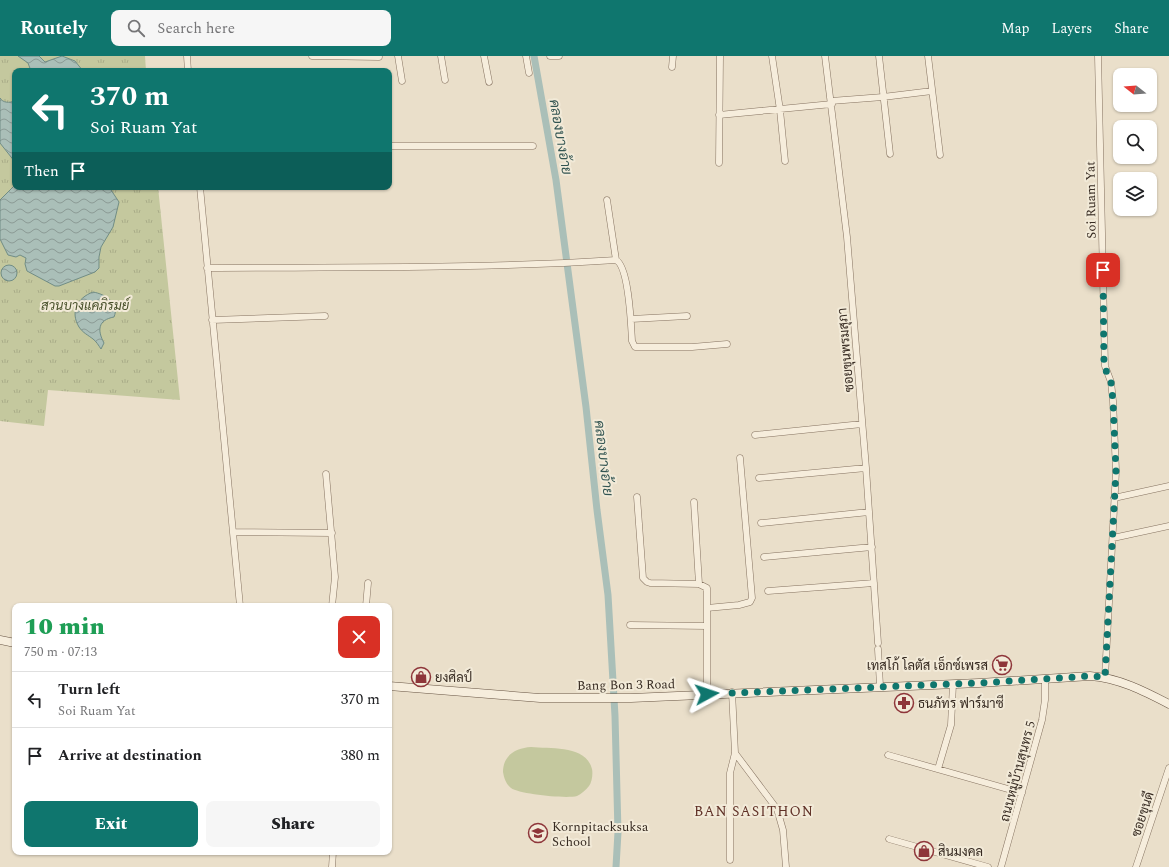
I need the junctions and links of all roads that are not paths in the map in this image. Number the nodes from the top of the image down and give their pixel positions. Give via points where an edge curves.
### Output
1 (187, 56) edge
2 (312, 56) edge
3 (398, 56) edge
4 (442, 56) edge
5 (484, 56) edge
6 (526, 56) edge
7 (550, 56) edge
8 (559, 56) edge
9 (672, 56) edge
10 (720, 56) edge
11 (772, 56) edge
12 (825, 56) edge
13 (879, 56) edge
14 (928, 56) edge
15 (1098, 56) edge
16 (379, 57) dead end
17 (672, 67) dead end
18 (188, 68) edge
19 (529, 73) dead end
20 (445, 80) dead end
21 (402, 81) dead end
22 (489, 82) dead end
23 (932, 91) junction
24 (883, 97) junction
25 (831, 102) junction
26 (780, 110) junction
27 (719, 115) junction
28 (392, 146) edge
29 (533, 146) dead end
30 (890, 154) dead end
31 (940, 154) dead end
32 (785, 161) dead end
33 (718, 163) dead end
34 (200, 190) edge
35 (607, 200) dead end
36 (616, 260) junction
37 (207, 268) junction
38 (326, 316) dead end
39 (687, 316) dead end
40 (631, 319) junction
41 (212, 320) junction
42 (727, 344) dead end
43 (862, 424) junction
44 (755, 435) dead end
45 (740, 458) dead end
46 (866, 468) junction
47 (326, 474) dead end
48 (759, 478) dead end
49 (1169, 486) edge
50 (637, 497) dead end
51 (1114, 498) junction
52 (694, 502) dead end
53 (869, 512) junction
54 (761, 523) dead end
55 (1169, 526) edge
56 (233, 532) junction
57 (332, 533) junction
58 (1113, 538) junction
59 (872, 547) junction
60 (764, 557) dead end
61 (368, 583) dead end
62 (874, 583) junction
63 (699, 584) junction
64 (768, 591) dead end
65 (240, 603) edge
66 (332, 603) edge
67 (366, 603) edge
68 (707, 608) junction
69 (630, 625) dead end
70 (707, 626) junction
71 (0, 640) edge
72 (12, 642) edge
73 (1105, 677) junction
74 (1045, 679) junction
75 (953, 684) junction
76 (392, 686) edge
77 (880, 686) junction
78 (732, 692) junction
79 (707, 694) junction
80 (1169, 704) edge
81 (735, 753) junction
82 (888, 755) dead end
83 (1169, 768) edge
84 (938, 769) junction
85 (1022, 793) junction
86 (890, 839) dead end
87 (333, 855) edge
88 (730, 860) dead end
89 (332, 867) edge
90 (786, 867) edge
91 (988, 867) edge
92 (1001, 867) edge
93 (1136, 867) edge

1 - 18 street
2 - 16 street
3 - 21 street
4 - 20 street
5 - 22 street
6 - 19 street
7 - 8 street
9 - 17 street
10 - 27 street
11 - 26 street
12 - 25 street, ซอยขุนพรมสุภา
13 - 24 street
14 - 23 street
15 - 51 street, Soi Ruam Yat via 1104,366 1111,382 1113,401 1116,471
23 - 24 street
23 - 31 street
24 - 25 street
24 - 30 street
25 - 26 street
25 - 43 street, ซอยขุนพรมสุภา via 847,237
26 - 27 street
26 - 32 street
27 - 33 street
28 - 29 street
34 - 37 street
35 - 36 street
36 - 37 street via 468,266
36 - 40 street via 624,273
37 - 41 street
38 - 41 street
39 - 40 street
40 - 42 street via 632,341 638,348
41 - 56 street
43 - 44 street
43 - 46 street, ซอยขุนพรมสุภา
45 - 68 street via 752,598 750,602 739,605
46 - 48 street
46 - 53 street, ซอยขุนพรมสุภา
47 - 57 street
49 - 51 street
50 - 63 street via 643,578 650,583
51 - 58 street, Soi Ruam Yat
52 - 63 street
53 - 54 street
53 - 59 street, ซอยขุนพรมสุภา
55 - 58 street
56 - 57 street
56 - 65 street
57 - 66 street via 335,577
58 - 73 street, Soi Ruam Yat
59 - 60 street
59 - 62 street, ซอยขุนพรมสุภา
61 - 67 street
62 - 64 street
62 - 77 street, ซอยขุนพรมสุภา
63 - 68 street via 707,588
68 - 70 street
69 - 70 street
70 - 79 street
71 - 72 main road
73 - 74 main road, Bang Bon 3 Road
73 - 80 main road, Bang Bon 3 Road
74 - 75 main road, Bang Bon 3 Road
74 - 85 street, ถนนหมู่บ้านสุนทร 5 via 1042,720
75 - 77 main road, Bang Bon 3 Road
75 - 84 street via 951,725
76 - 79 main road, Bang Bon 3 Road via 540,698 631,698
77 - 78 main road, Bang Bon 3 Road
78 - 79 main road, Bang Bon 3 Road
78 - 81 street
81 - 88 street via 730,773
81 - 90 street via 777,809 783,830
82 - 84 street
83 - 93 street, ซอยขุนดี
84 - 85 street
85 - 92 street, ถนนหมู่บ้านสุนทร 5
86 - 91 street
87 - 89 street

